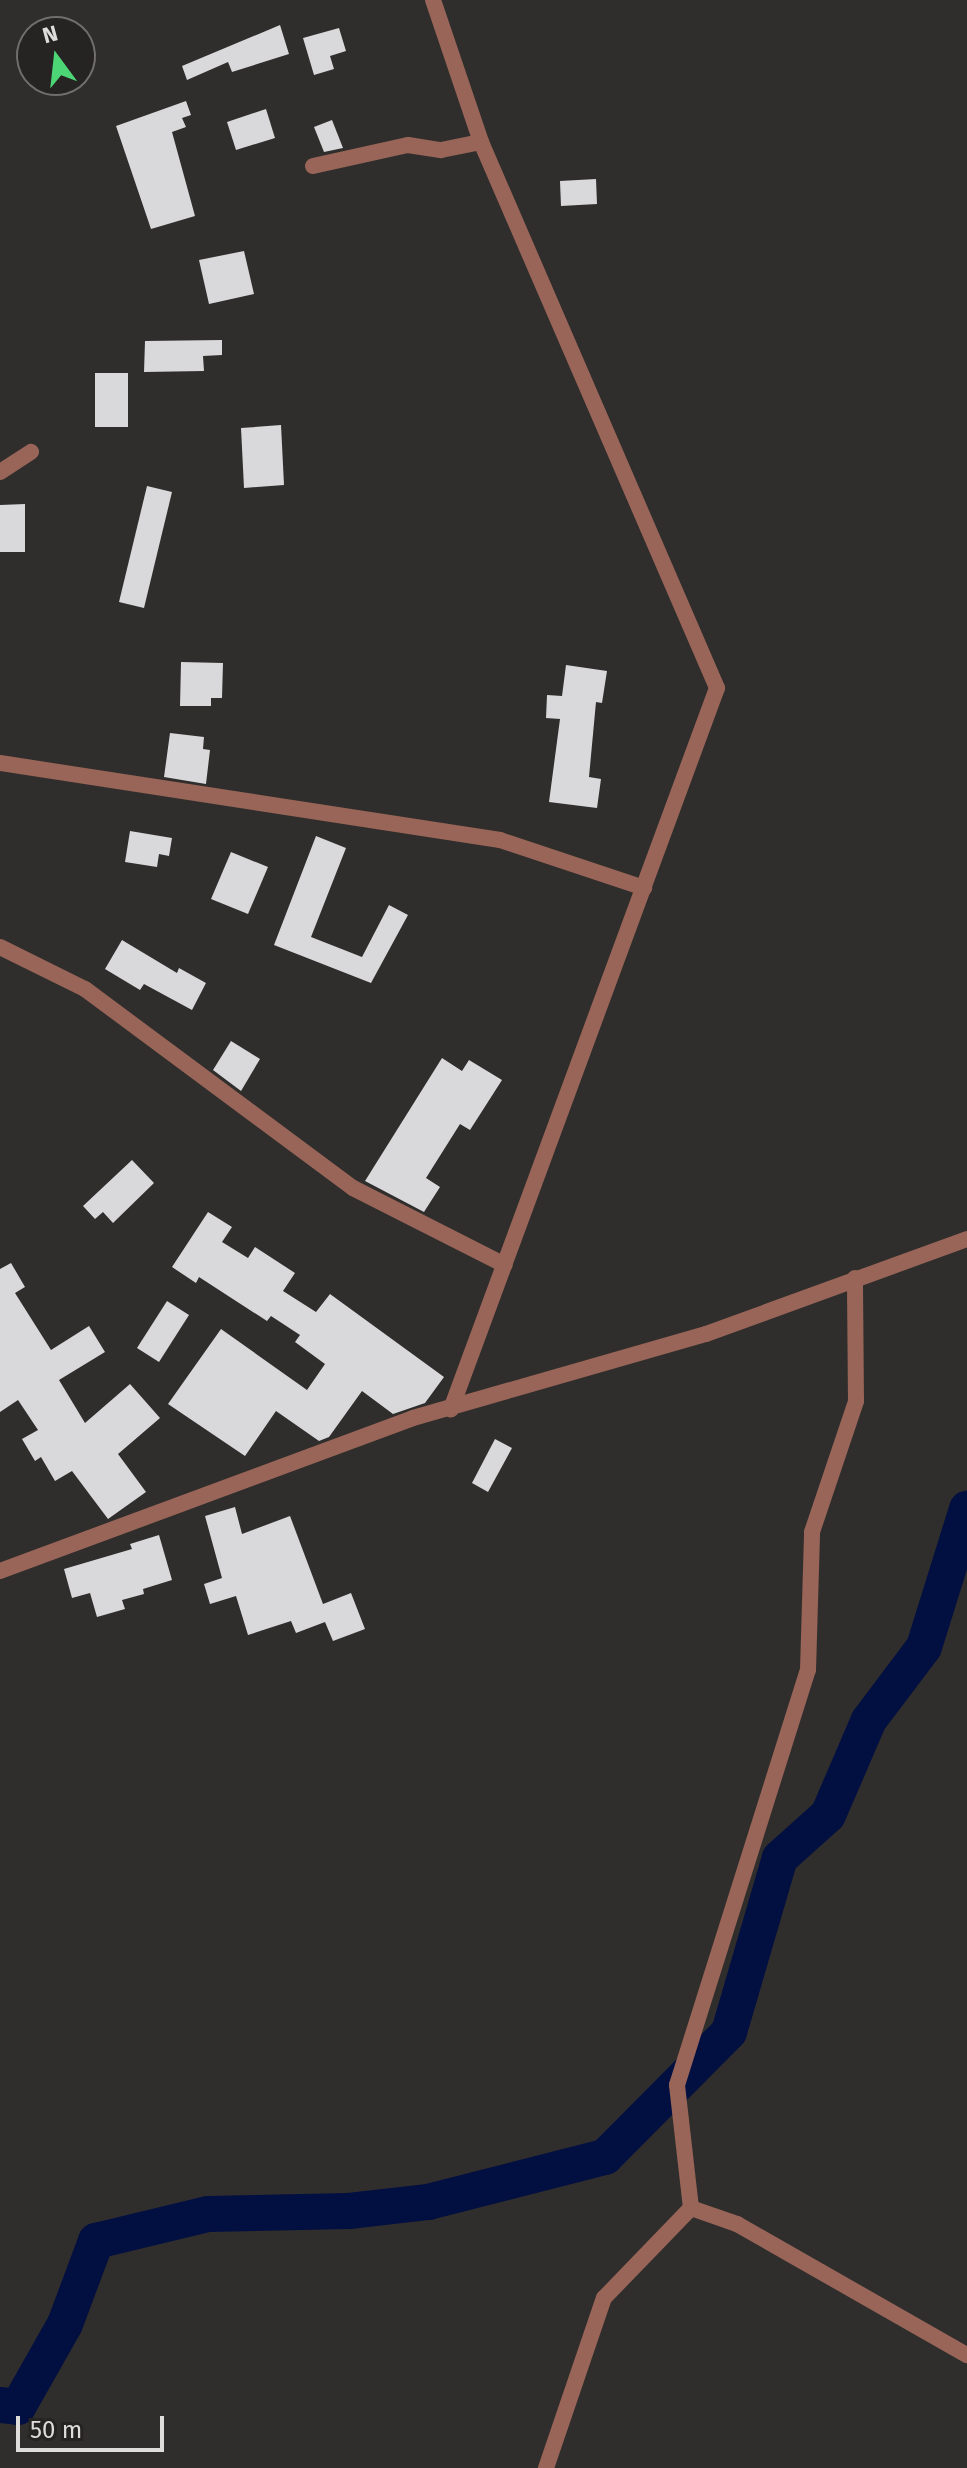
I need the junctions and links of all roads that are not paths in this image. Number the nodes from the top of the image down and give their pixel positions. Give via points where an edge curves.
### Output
1 (433, 0) edge
2 (481, 142) junction
3 (313, 166) dead end
4 (31, 452) dead end
5 (0, 472) edge
6 (0, 763) edge
7 (644, 888) junction
8 (0, 947) edge
9 (967, 1239) edge
10 (505, 1265) junction
11 (855, 1278) junction
12 (451, 1409) junction
13 (0, 1571) edge
14 (691, 2208) junction
15 (967, 2355) edge
16 (546, 2468) edge

1 - 2 street
2 - 3 street via 441,150 408,145
2 - 7 street via 717,688
4 - 5 street
6 - 7 street via 500,840
7 - 10 street
8 - 10 street via 85,989 353,1188
9 - 11 street
10 - 12 street
11 - 12 street via 706,1334
11 - 14 street via 856,1401 812,1532 808,1670 677,2085
12 - 13 street via 413,1418
14 - 15 street via 737,2224
14 - 16 street via 604,2298

